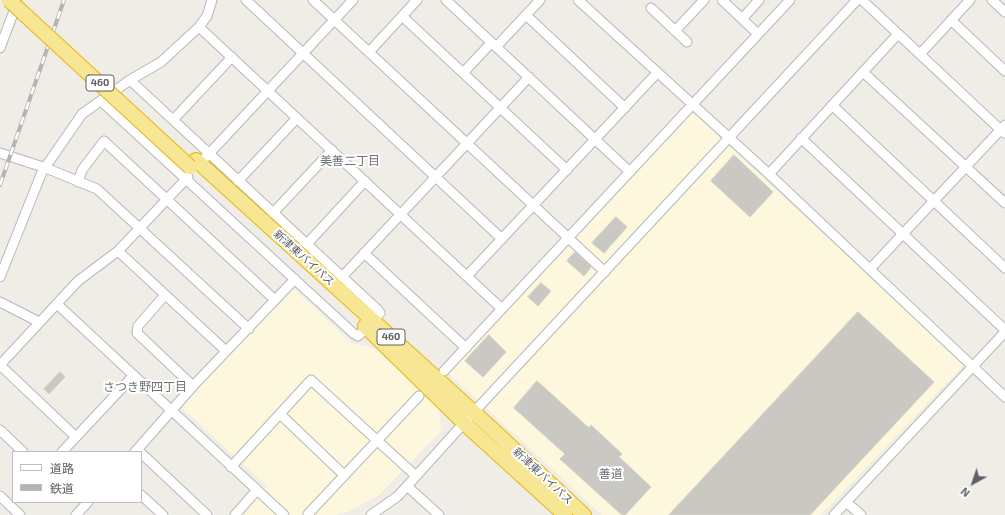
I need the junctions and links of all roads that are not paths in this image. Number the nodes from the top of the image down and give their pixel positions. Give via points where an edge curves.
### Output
1 (9, 0) edge
2 (18, 0) edge
3 (24, 0) edge
4 (212, 0) edge
5 (246, 0) edge
6 (313, 0) edge
7 (354, 0) edge
8 (417, 0) edge
9 (446, 0) edge
10 (540, 0) edge
11 (578, 0) edge
12 (704, 0) edge
13 (722, 0) edge
14 (759, 0) edge
15 (790, 0) edge
16 (857, 0) edge
17 (862, 0) edge
18 (970, 0) edge
19 (992, 0) edge
20 (651, 8) dead end
21 (1005, 12) edge
22 (526, 15) junction
23 (402, 16) junction
24 (742, 19) junction
25 (334, 20) junction
26 (951, 20) junction
27 (4, 24) edge
28 (199, 26) junction
29 (675, 31) junction
30 (758, 34) junction
31 (898, 34) junction
32 (687, 42) dead end
33 (494, 45) junction
34 (0, 48) edge
35 (369, 52) junction
36 (303, 53) junction
37 (920, 54) junction
38 (232, 57) junction
39 (1005, 71) edge
40 (863, 72) junction
41 (463, 73) junction
42 (657, 73) junction
43 (529, 77) junction
44 (130, 80) junction
45 (268, 91) junction
46 (101, 101) junction
47 (692, 104) junction
48 (832, 105) junction
49 (500, 108) junction
50 (625, 108) junction
51 (297, 118) junction
52 (173, 120) junction
53 (1004, 130) edge
54 (729, 138) junction
55 (801, 138) junction
56 (595, 139) junction
57 (467, 143) junction
58 (332, 150) junction
59 (0, 154) edge
60 (196, 166) junction
61 (966, 167) junction
62 (46, 168) junction
63 (567, 170) junction
64 (630, 172) junction
65 (769, 174) junction
66 (436, 177) junction
67 (238, 181) junction
68 (365, 181) junction
69 (78, 182) junction
70 (166, 199) junction
71 (935, 201) junction
72 (1005, 203) edge
73 (534, 206) junction
74 (273, 213) junction
75 (401, 214) junction
76 (139, 228) junction
77 (904, 234) junction
78 (568, 238) junction
79 (502, 239) junction
80 (307, 244) junction
81 (118, 251) junction
82 (364, 253) junction
83 (1005, 268) edge
84 (870, 269) junction
85 (605, 272) junction
86 (467, 276) junction
87 (0, 277) edge
88 (342, 277) junction
89 (295, 279) junction
90 (165, 295) junction
91 (275, 300) junction
92 (0, 302) edge
93 (57, 304) junction
94 (502, 309) junction
95 (39, 322) junction
96 (370, 324) junction
97 (249, 329) junction
98 (1005, 331) edge
99 (466, 348) junction
100 (226, 351) junction
101 (0, 365) edge
102 (973, 368) junction
103 (444, 371) dead end
104 (134, 375) junction
105 (193, 386) junction
106 (419, 396) dead end
107 (1005, 397) edge
108 (171, 410) junction
109 (280, 414) junction
110 (469, 418) junction
111 (0, 430) edge
112 (76, 437) junction
113 (377, 440) junction
114 (22, 451) edge
115 (63, 451) edge
116 (139, 451) edge
117 (142, 456) edge
118 (231, 467) junction
119 (344, 475) junction
120 (416, 476) junction
121 (407, 486) junction
122 (257, 490) junction
123 (0, 496) edge
124 (142, 496) edge
125 (846, 502) junction
126 (12, 503) edge
127 (87, 503) edge
128 (14, 504) edge
129 (308, 514) edge
130 (20, 515) edge
131 (76, 515) edge
132 (163, 515) edge
133 (207, 515) edge
134 (235, 515) edge
135 (284, 515) edge
136 (371, 515) edge
137 (439, 515) edge
138 (565, 515) edge
139 (584, 515) edge
140 (834, 515) edge
141 (861, 515) edge

1 - 60 highway, 新津東バイパス / 460, bridge
2 - 27 street
3 - 60 highway, 新津東バイパス / 460
4 - 28 street via 207,16
5 - 36 street
6 - 25 street
7 - 25 street
8 - 23 street
9 - 33 street
10 - 22 street
11 - 42 street
12 - 29 street
13 - 24 street
14 - 24 street
15 - 30 street
16 - 54 street
17 - 31 street
18 - 26 street
19 - 21 street
20 - 29 street
22 - 33 street
22 - 50 street
23 - 35 street
23 - 41 street
24 - 30 street
25 - 35 street
25 - 36 street
26 - 37 street
26 - 39 street
27 - 34 street
28 - 38 street
28 - 44 street via 162,62
29 - 32 street
30 - 47 street
31 - 37 street
31 - 40 street
33 - 41 street
33 - 43 street
35 - 57 street
36 - 45 street
36 - 66 street
37 - 53 street
38 - 45 street
38 - 52 street
40 - 48 street
40 - 61 street
41 - 49 street
42 - 47 street
42 - 50 street
43 - 49 street
43 - 56 street
44 - 46 street
44 - 52 street
45 - 51 street
45 - 60 street
46 - 60 street
46 - 62 street via 82,114
47 - 54 street
47 - 64 street
48 - 55 street
48 - 71 street
49 - 57 street
49 - 63 street
50 - 56 street
51 - 58 street
51 - 67 street
52 - 60 street
53 - 61 street
54 - 65 street
54 - 85 street
55 - 65 street
55 - 77 street
56 - 63 street
56 - 64 street
57 - 66 street
57 - 73 street
58 - 68 street
58 - 74 street
59 - 62 street
60 - 67 street
60 - 70 street
60 - 89 street
60 - 96 highway, 新津東バイパス / 460
61 - 71 street
61 - 72 street
62 - 69 street
62 - 87 street via 42,172
63 - 73 street
64 - 78 street
65 - 84 street
66 - 75 street
66 - 79 street
67 - 74 street
68 - 75 street
68 - 80 street
69 - 70 street via 82,170 104,141
69 - 76 street via 97,189
70 - 76 street
70 - 91 street
71 - 77 street
71 - 83 street
73 - 78 street
73 - 79 street
74 - 80 street
75 - 82 street
75 - 86 street
76 - 81 street
76 - 97 street
77 - 84 street
77 - 98 street
78 - 85 street
78 - 94 street
79 - 86 street
80 - 88 street
81 - 90 street
81 - 93 street via 78,281
82 - 88 street
82 - 99 street
84 - 102 street
85 - 110 street
86 - 94 street
88 - 96 street via 380,313
89 - 91 street
89 - 96 street via 358,336
90 - 100 street
90 - 105 street via 138,326 137,332
91 - 97 street
92 - 95 street
93 - 95 street
93 - 104 street
94 - 99 street
95 - 101 street
96 - 110 highway, 新津東バイパス / 460
97 - 100 street
98 - 102 street
99 - 103 street
100 - 105 street
101 - 112 street
102 - 107 street
102 - 125 street
104 - 108 street
104 - 112 street
105 - 108 street
106 - 113 street
108 - 116 street
108 - 118 street
109 - 113 street via 311,380
109 - 118 street
109 - 119 street
110 - 120 street
110 - 138 highway, 新津東バイパス / 460
110 - 139 highway, 新津東バイパス / 460
111 - 114 street
112 - 115 street
113 - 119 street
113 - 120 street
117 - 133 street
118 - 122 street
119 - 129 street
120 - 121 street
121 - 136 street via 389,504
121 - 137 street
122 - 134 street
122 - 135 street
123 - 126 street
124 - 132 street
125 - 140 street
125 - 141 street
127 - 131 street
128 - 130 street

